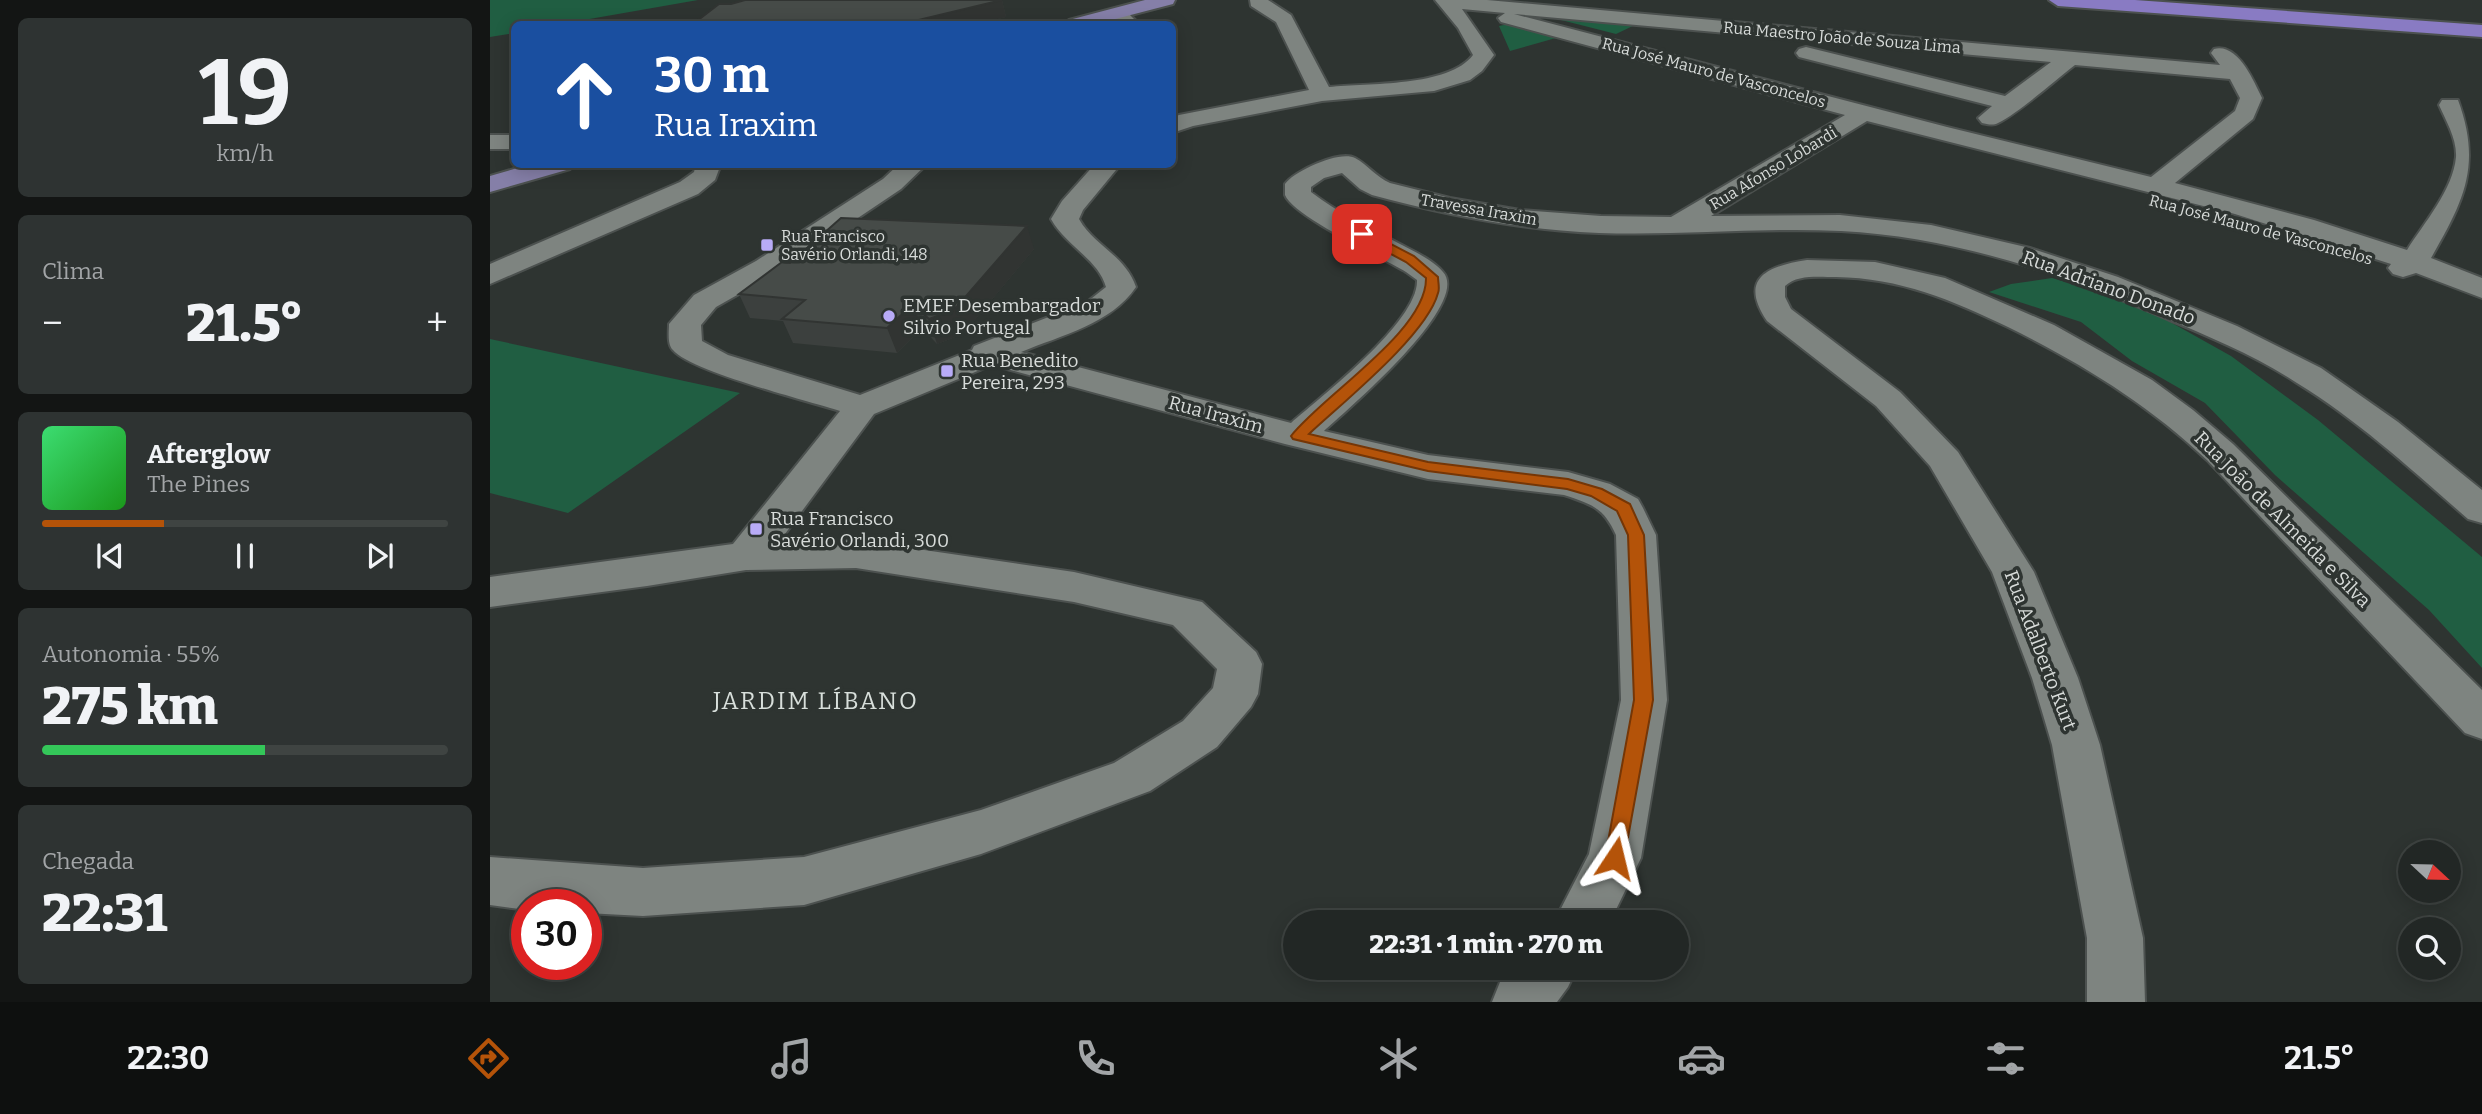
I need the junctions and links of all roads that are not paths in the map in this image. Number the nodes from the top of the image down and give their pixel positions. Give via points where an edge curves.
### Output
1 (2058, 0) edge
2 (2248, 0) edge
3 (1176, 1) edge
4 (1446, 1) edge
5 (1258, 2) dead end
6 (1539, 10) junction
7 (1508, 18) junction
8 (2482, 18) edge
9 (1121, 21) edge
10 (1466, 26) junction
11 (2482, 32) edge
12 (2218, 49) dead end
13 (1773, 50) dead end
14 (2071, 58) junction
15 (1906, 60) dead end
16 (1751, 61) dead end
17 (1885, 72) junction
18 (2238, 73) junction
19 (1725, 75) junction
20 (1322, 94) junction
21 (1828, 102) junction
22 (2011, 104) junction
23 (2450, 105) dead end
24 (1866, 112) junction
25 (1177, 122) edge
26 (1963, 138) junction
27 (490, 142) edge
28 (511, 142) edge
29 (2001, 148) junction
30 (2083, 166) junction
31 (515, 168) edge
32 (547, 168) edge
33 (708, 168) edge
34 (910, 168) edge
35 (1105, 168) edge
36 (490, 175) edge
37 (2059, 178) junction
38 (490, 184) edge
39 (2158, 184) junction
40 (2118, 185) junction
41 (1680, 223) junction
42 (2012, 251) junction
43 (2409, 264) junction
44 (490, 275) edge
45 (1950, 287) junction
46 (2482, 289) edge
47 (2482, 305) edge
48 (986, 354) junction
49 (862, 407) junction
50 (1298, 436) junction
51 (2482, 510) edge
52 (746, 556) junction
53 (490, 592) edge
54 (2482, 720) edge
55 (490, 881) edge
56 (1588, 910) edge
57 (1538, 980) edge
58 (1521, 1002) edge
59 (2116, 1002) edge

1 - 11 highway
2 - 8 highway
3 - 9 main road
4 - 6 street, Rua Maestro João de Souza Lima
4 - 10 street
5 - 20 street via 1284,19
6 - 7 street
6 - 14 street, Rua Maestro João de Souza Lima
7 - 10 street
7 - 19 street, Rua José Mauro de Vasconcelos
10 - 20 street via 1484,55 1462,75 1434,84
12 - 18 street
13 - 17 street
14 - 18 street, Rua Maestro João de Souza Lima
14 - 22 street
15 - 17 street
16 - 19 street
17 - 21 street
17 - 22 street
18 - 39 street via 2251,98 2245,114
19 - 21 street, Rua José Mauro de Vasconcelos
20 - 25 street
21 - 24 street, Rua José Mauro de Vasconcelos
22 - 26 street
23 - 43 street via 2465,136 2465,173
24 - 26 street, Rua José Mauro de Vasconcelos
24 - 41 street, Rua Afonso Lobardi
26 - 29 street, Rua José Mauro de Vasconcelos
27 - 28 street
29 - 30 street, Rua José Mauro de Vasconcelos
29 - 37 street, Rua José Mauro de Vasconcelos
30 - 37 street via 2064,170
30 - 40 street, Rua José Mauro de Vasconcelos
31 - 36 main road
32 - 38 main road
33 - 44 street via 689,188
34 - 49 street via 766,267 705,301 685,324 685,346 716,362
35 - 48 street via 1065,219 1070,231 1119,276 1121,287 1098,309
37 - 40 street, Rua José Mauro de Vasconcelos via 2082,190
39 - 40 street, Rua José Mauro de Vasconcelos
39 - 43 street, Rua José Mauro de Vasconcelos
40 - 43 street, Rua José Mauro de Vasconcelos
41 - 42 street, Rua Adriano Donado via 1842,223 1943,236
41 - 50 street, Travessa Iraxim via 1567,223 1519,218 1381,190 1346,163 1315,173 1298,184 1298,194 1313,208 1410,259 1432,277 1432,292 1393,347
42 - 45 street
42 - 51 street, Rua Adriano Donado via 2133,292 2231,334 2311,377 2392,434
43 - 46 street, Rua José Mauro de Vasconcelos
43 - 47 street, Rua José Mauro de Vasconcelos
45 - 54 street, Rua João de Almeida e Silva via 2040,330 2141,387 2221,453
45 - 59 street, Rua Adalberto Kurt via 1889,271 1795,270 1774,278 1768,299 1779,313 1888,398 1945,460 2013,572 2055,677 2076,745 2115,937
48 - 49 street
48 - 50 street, Rua Iraxim
49 - 52 street
50 - 56 street, Rua Iraxim via 1428,467 1568,484 1624,508 1636,535 1644,700 1615,858
52 - 53 street
52 - 55 street via 856,554 1074,587 1187,613 1240,664 1235,694 1199,734 1132,777 981,832 804,881 643,892
57 - 58 street

